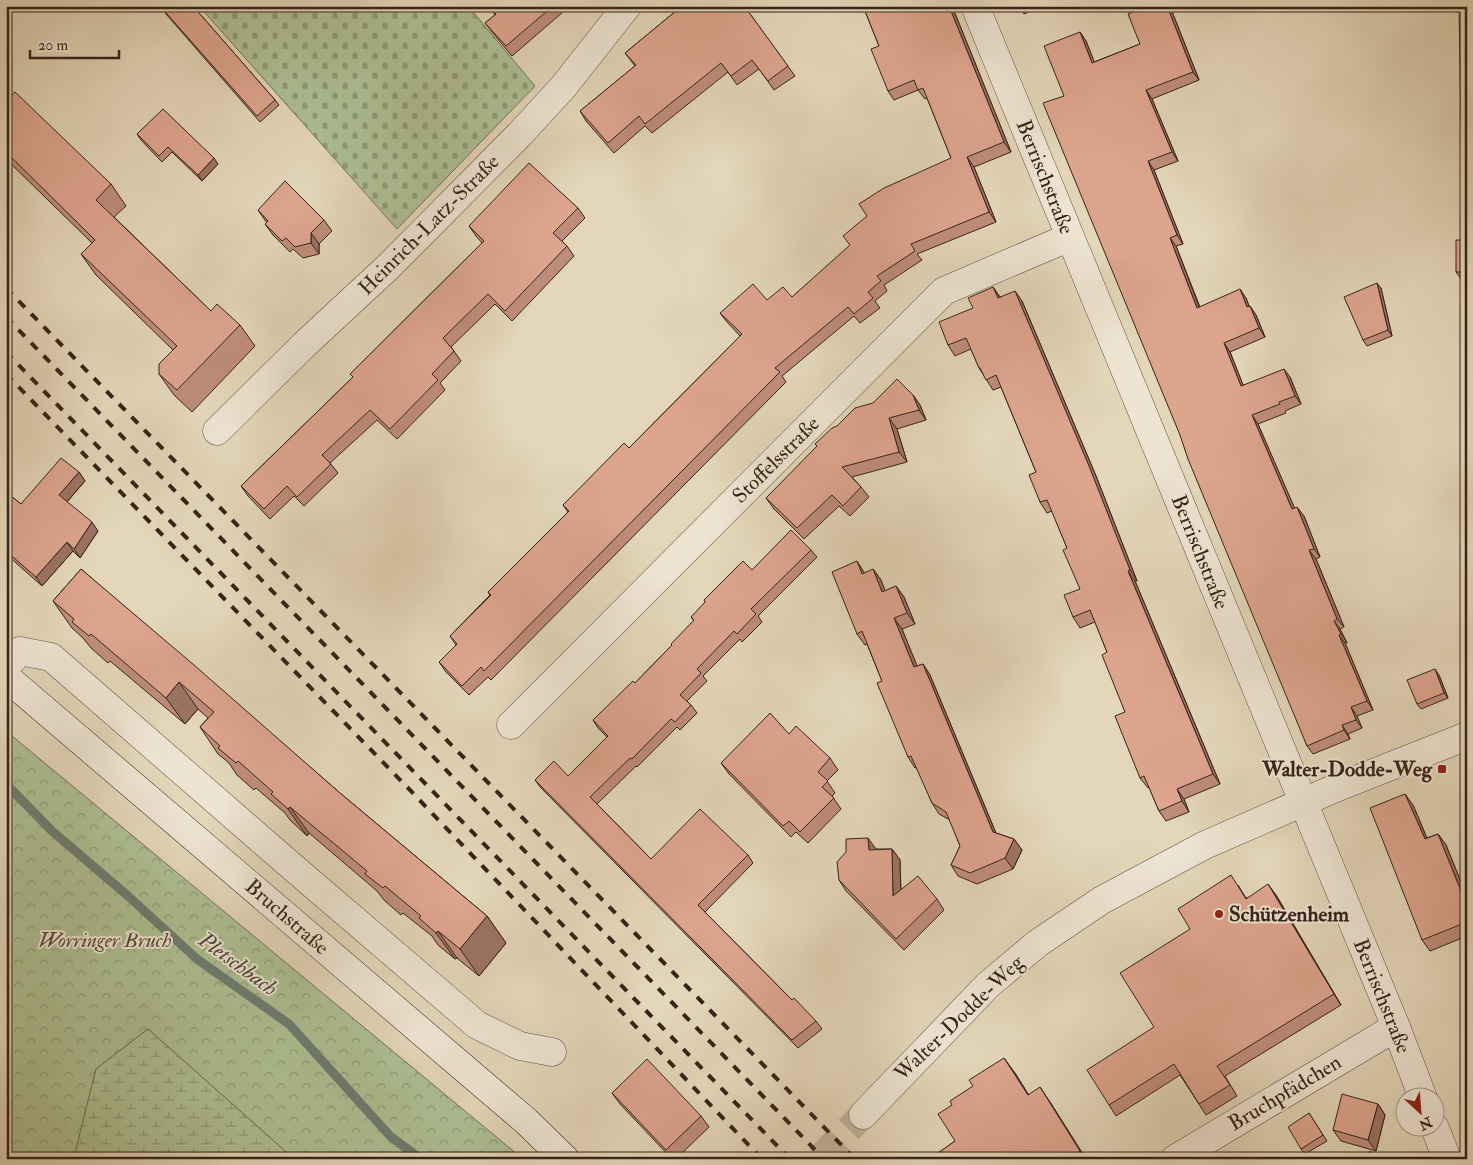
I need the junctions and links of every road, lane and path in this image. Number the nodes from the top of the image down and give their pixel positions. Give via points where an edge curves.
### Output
1 (627, 6) edge
2 (975, 6) edge
3 (1070, 236) junction
4 (217, 431) dead end
5 (6, 667) edge
6 (6, 676) edge
7 (511, 725) dead end
8 (1467, 736) edge
9 (1303, 802) junction
10 (1396, 1027) junction
11 (552, 1052) dead end
12 (1419, 1088) edge
13 (863, 1115) tunnel mouth
14 (1439, 1138) edge
15 (565, 1159) edge
16 (1175, 1159) edge
17 (1447, 1159) edge

1 - 4 street, Heinrich-Latz-Straße via 564,86 519,136
2 - 3 street, Berrischstraße
3 - 7 street, Stoffelsstraße via 944,291
3 - 9 street, Berrischstraße
5 - 11 street, Bruchstraße via 20,651 51,657 477,1025 520,1046
6 - 15 street, Bruchstraße via 526,1121
8 - 9 street, Walter-Dodde-Weg
9 - 10 street, Berrischstraße
9 - 13 street, Walter-Dodde-Weg via 1205,845 1102,900 1038,943 988,985
10 - 12 street, Berrischstraße
10 - 16 street, Bruchpfädchen
14 - 17 street

